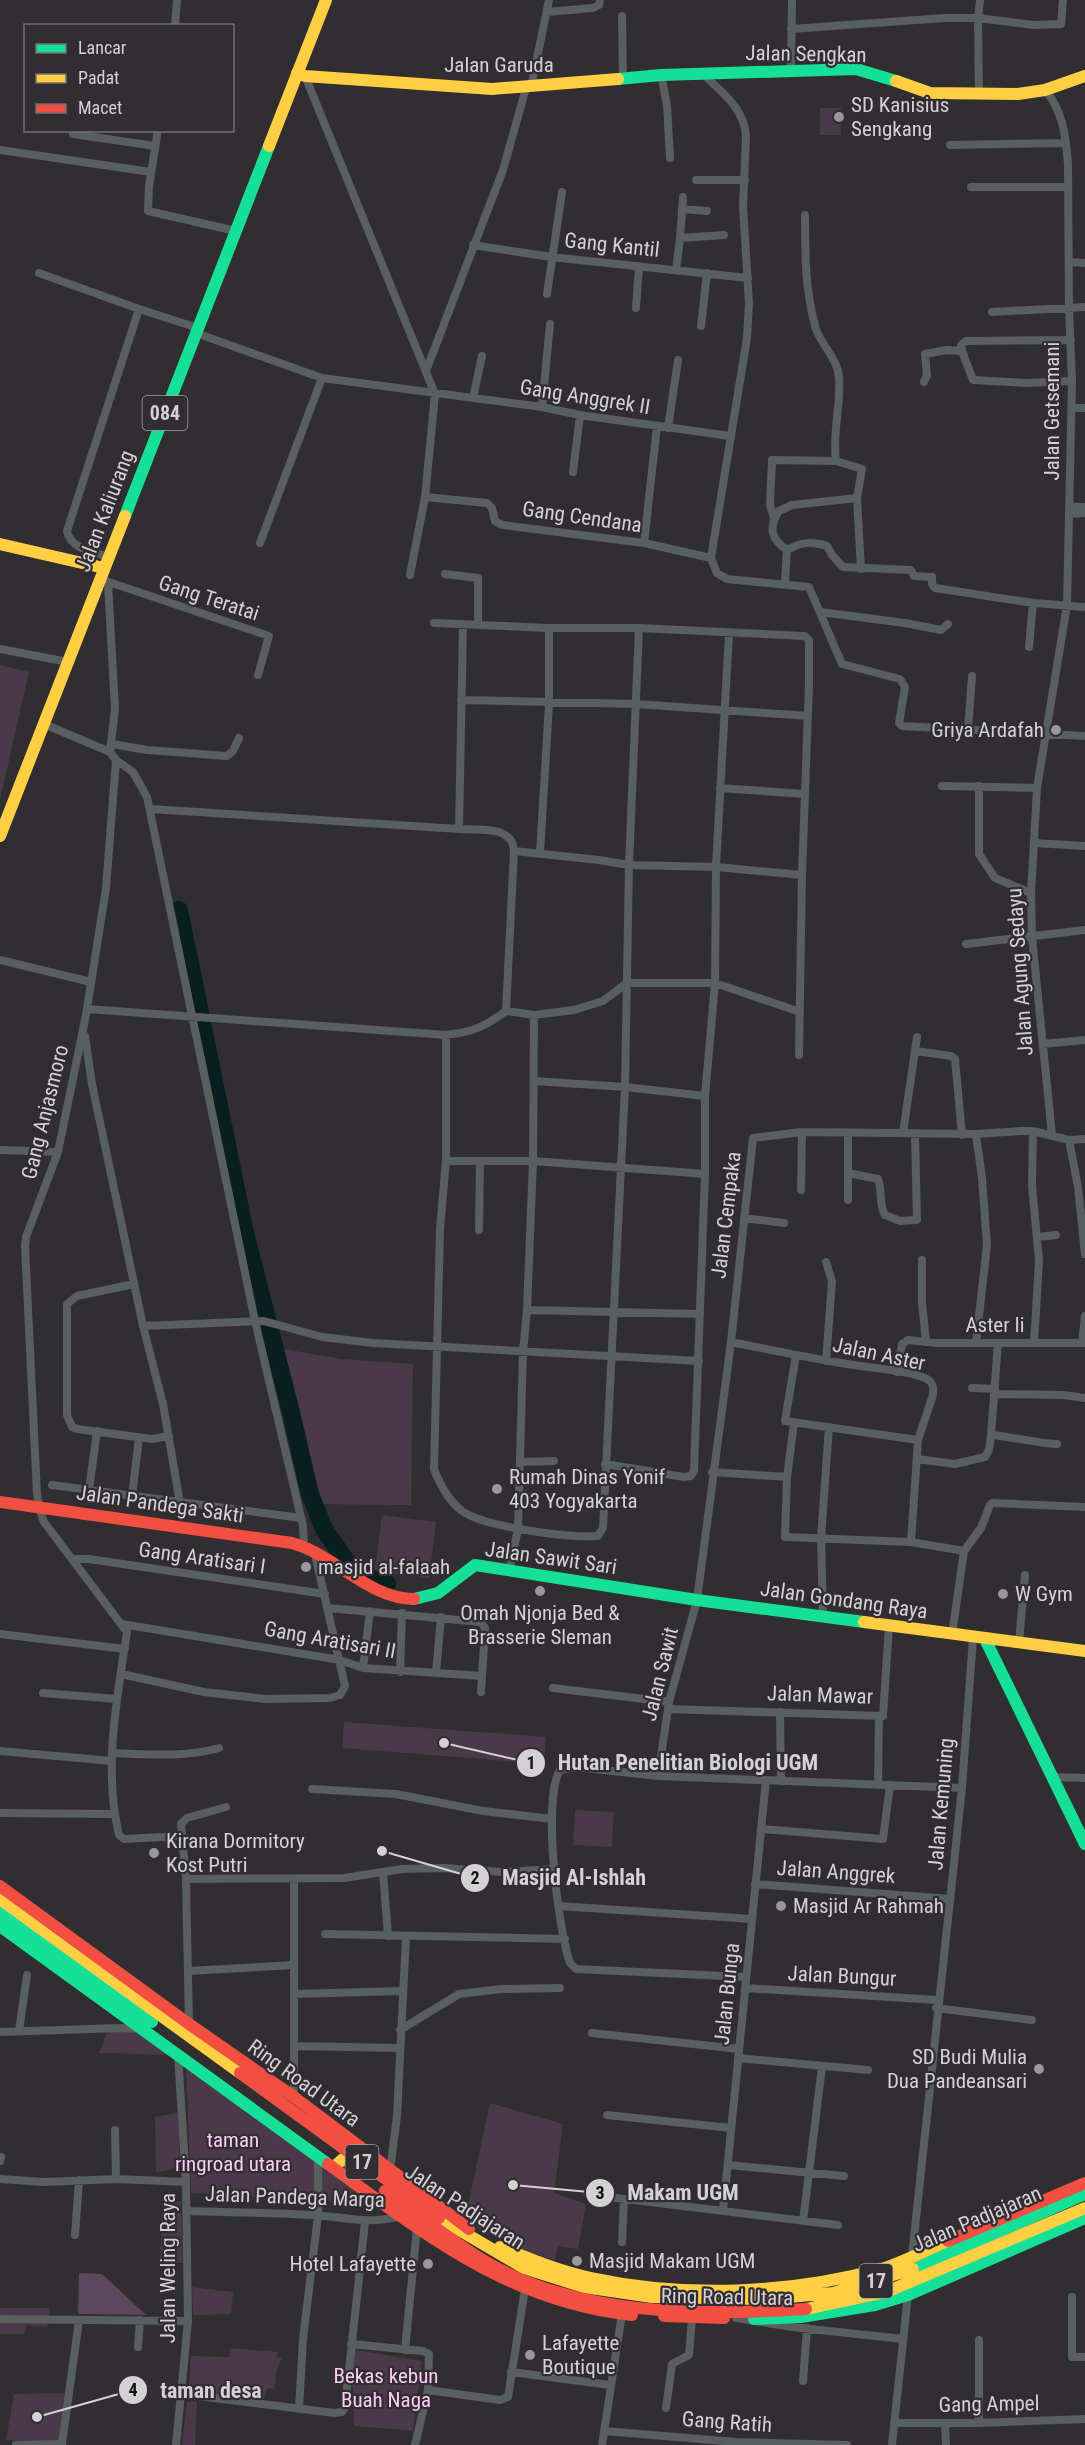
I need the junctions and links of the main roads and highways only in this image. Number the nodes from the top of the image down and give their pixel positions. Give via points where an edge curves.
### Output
1 (326, 0) edge
2 (702, 73) joint
3 (301, 74) junction
4 (1085, 76) edge
5 (0, 544) edge
6 (105, 572) junction
7 (1, 829) edge
8 (0, 1502) edge
9 (309, 1548) joint
10 (697, 1600) joint
11 (979, 1638) junction
12 (1085, 1651) edge
13 (1081, 1830) edge
14 (1085, 1844) edge
15 (0, 1886) edge
16 (0, 1899) edge
17 (0, 1912) edge
18 (0, 1926) edge
19 (103, 1966) junction
20 (339, 2163) junction
21 (1085, 2183) edge
22 (1085, 2194) edge
23 (1085, 2208) edge
24 (1085, 2218) edge

1 - 3 main road, Jalan Kaliurang / 084
2 - 3 main road, Jalan Garuda via 492,89
2 - 4 main road, Jalan Sengkan via 856,69 930,93 979,94 1045,90
3 - 6 main road, Jalan Kaliurang / 084 via 197,330
5 - 6 main road
6 - 7 main road, Jalan Kaliurang / 084
8 - 9 main road, Jalan Pandega Sakti via 281,1540
9 - 10 main road, Jalan Sawit Sari via 374,1589 408,1599 436,1594 475,1565
10 - 11 main road, Jalan Gondang Raya
11 - 12 main road, Jalan Gondang Raya
11 - 13 main road
13 - 14 main road
15 - 19 main road, Ring Road Utara
16 - 19 main road, Jalan Padjajaran / 17
17 - 20 main road, Jalan Padjajaran / 17
18 - 20 main road, Ring Road Utara via 318,2156
19 - 21 main road, Ring Road Utara via 294,2097 463,2225 525,2259 568,2274 625,2286 716,2289 801,2284 852,2276 912,2256
19 - 22 main road, Jalan Padjajaran / 17 via 445,2222 524,2268 593,2289 652,2297 726,2299 833,2293 908,2271
20 - 23 main road, Jalan Padjajaran / 17 via 486,2262 545,2289 627,2308 758,2312 858,2300 912,2283
20 - 24 main road, Ring Road Utara via 401,2216 473,2265 567,2305 622,2314 736,2319 853,2311 908,2295

